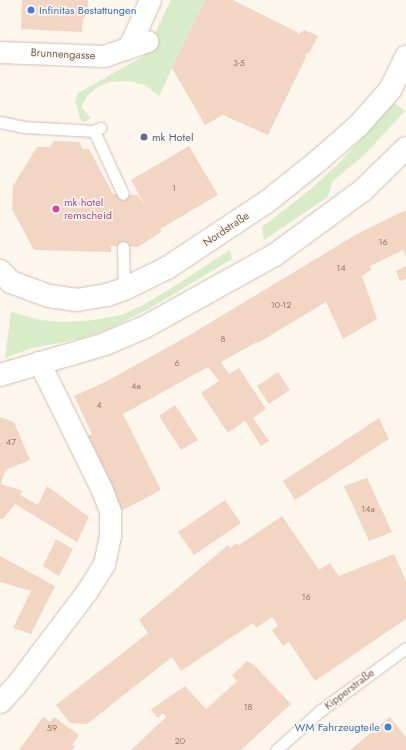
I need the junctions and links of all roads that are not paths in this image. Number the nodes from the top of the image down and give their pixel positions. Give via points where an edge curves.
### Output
1 (150, 0) edge
2 (148, 41) dead end
3 (126, 49) junction
4 (0, 52) edge
5 (406, 57) edge
6 (0, 122) edge
7 (406, 148) edge
8 (123, 194) dead end
9 (123, 247) dead end
10 (0, 271) edge
11 (124, 289) junction
12 (39, 362) junction
13 (0, 375) edge
14 (406, 648) edge
15 (0, 702) edge
16 (276, 750) edge

1 - 3 street
2 - 3 street, Brunnengasse
3 - 4 street, Brunnengasse via 104,56
5 - 11 main road, Nordstraße via 390,90 358,126 318,162 268,201 167,268
6 - 8 lane via 23,127 97,129
7 - 12 main road via 363,190 276,254 144,327 105,344
9 - 11 lane
10 - 11 main road, Nordstraße via 11,282 56,297 76,300 107,295
12 - 13 main road
12 - 15 street via 102,490 110,511 110,536 104,564 88,591
14 - 16 lane, Kipperstraße via 321,710

